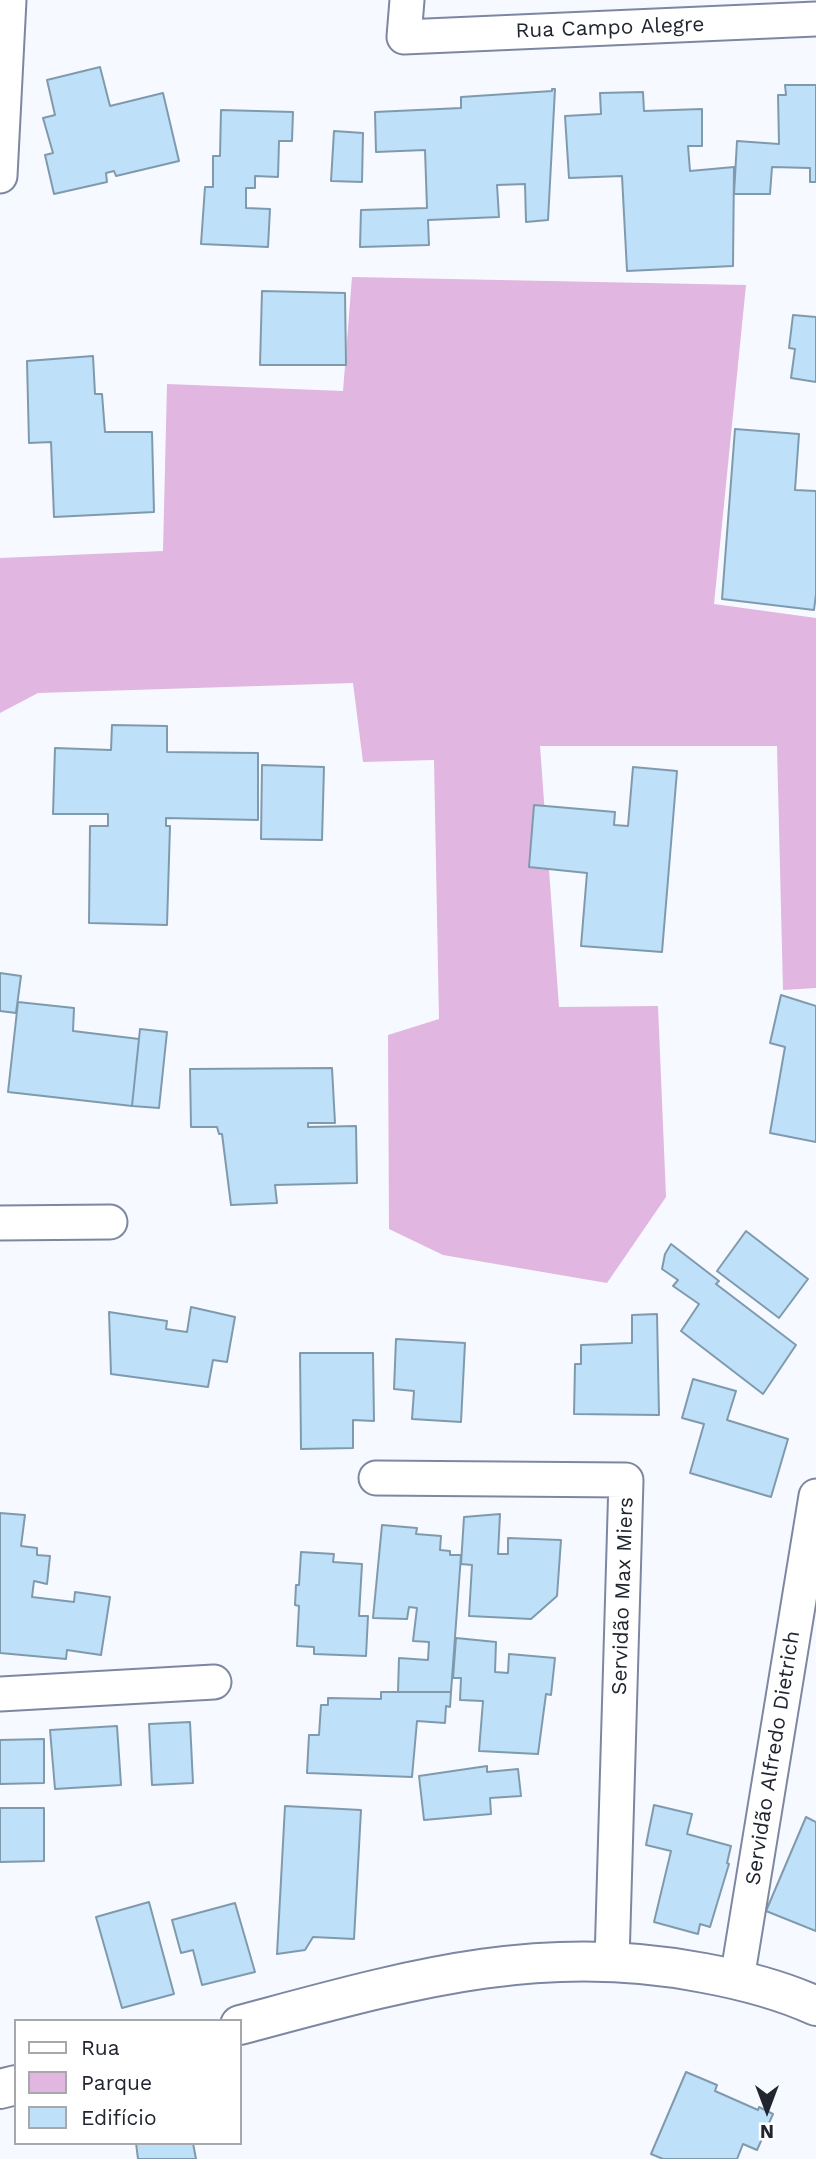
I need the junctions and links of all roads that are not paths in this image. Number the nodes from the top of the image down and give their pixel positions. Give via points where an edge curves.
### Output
1 (9, 0) edge
2 (407, 0) edge
3 (816, 19) edge
4 (0, 176) edge
5 (110, 1222) dead end
6 (0, 1223) edge
7 (376, 1478) dead end
8 (816, 1496) edge
9 (214, 1682) dead end
10 (0, 1694) edge
11 (611, 1961) junction
12 (737, 1979) junction
13 (816, 2006) edge
14 (242, 2024) edge

1 - 4 street
2 - 3 street, Rua Campo Alegre via 404,37
5 - 6 street
7 - 11 street, Servidão Max Miers via 626,1480
8 - 12 street, Servidão Alfredo Dietrich
9 - 10 street
11 - 12 main road
11 - 14 main road via 551,1961 454,1972
12 - 13 main road

